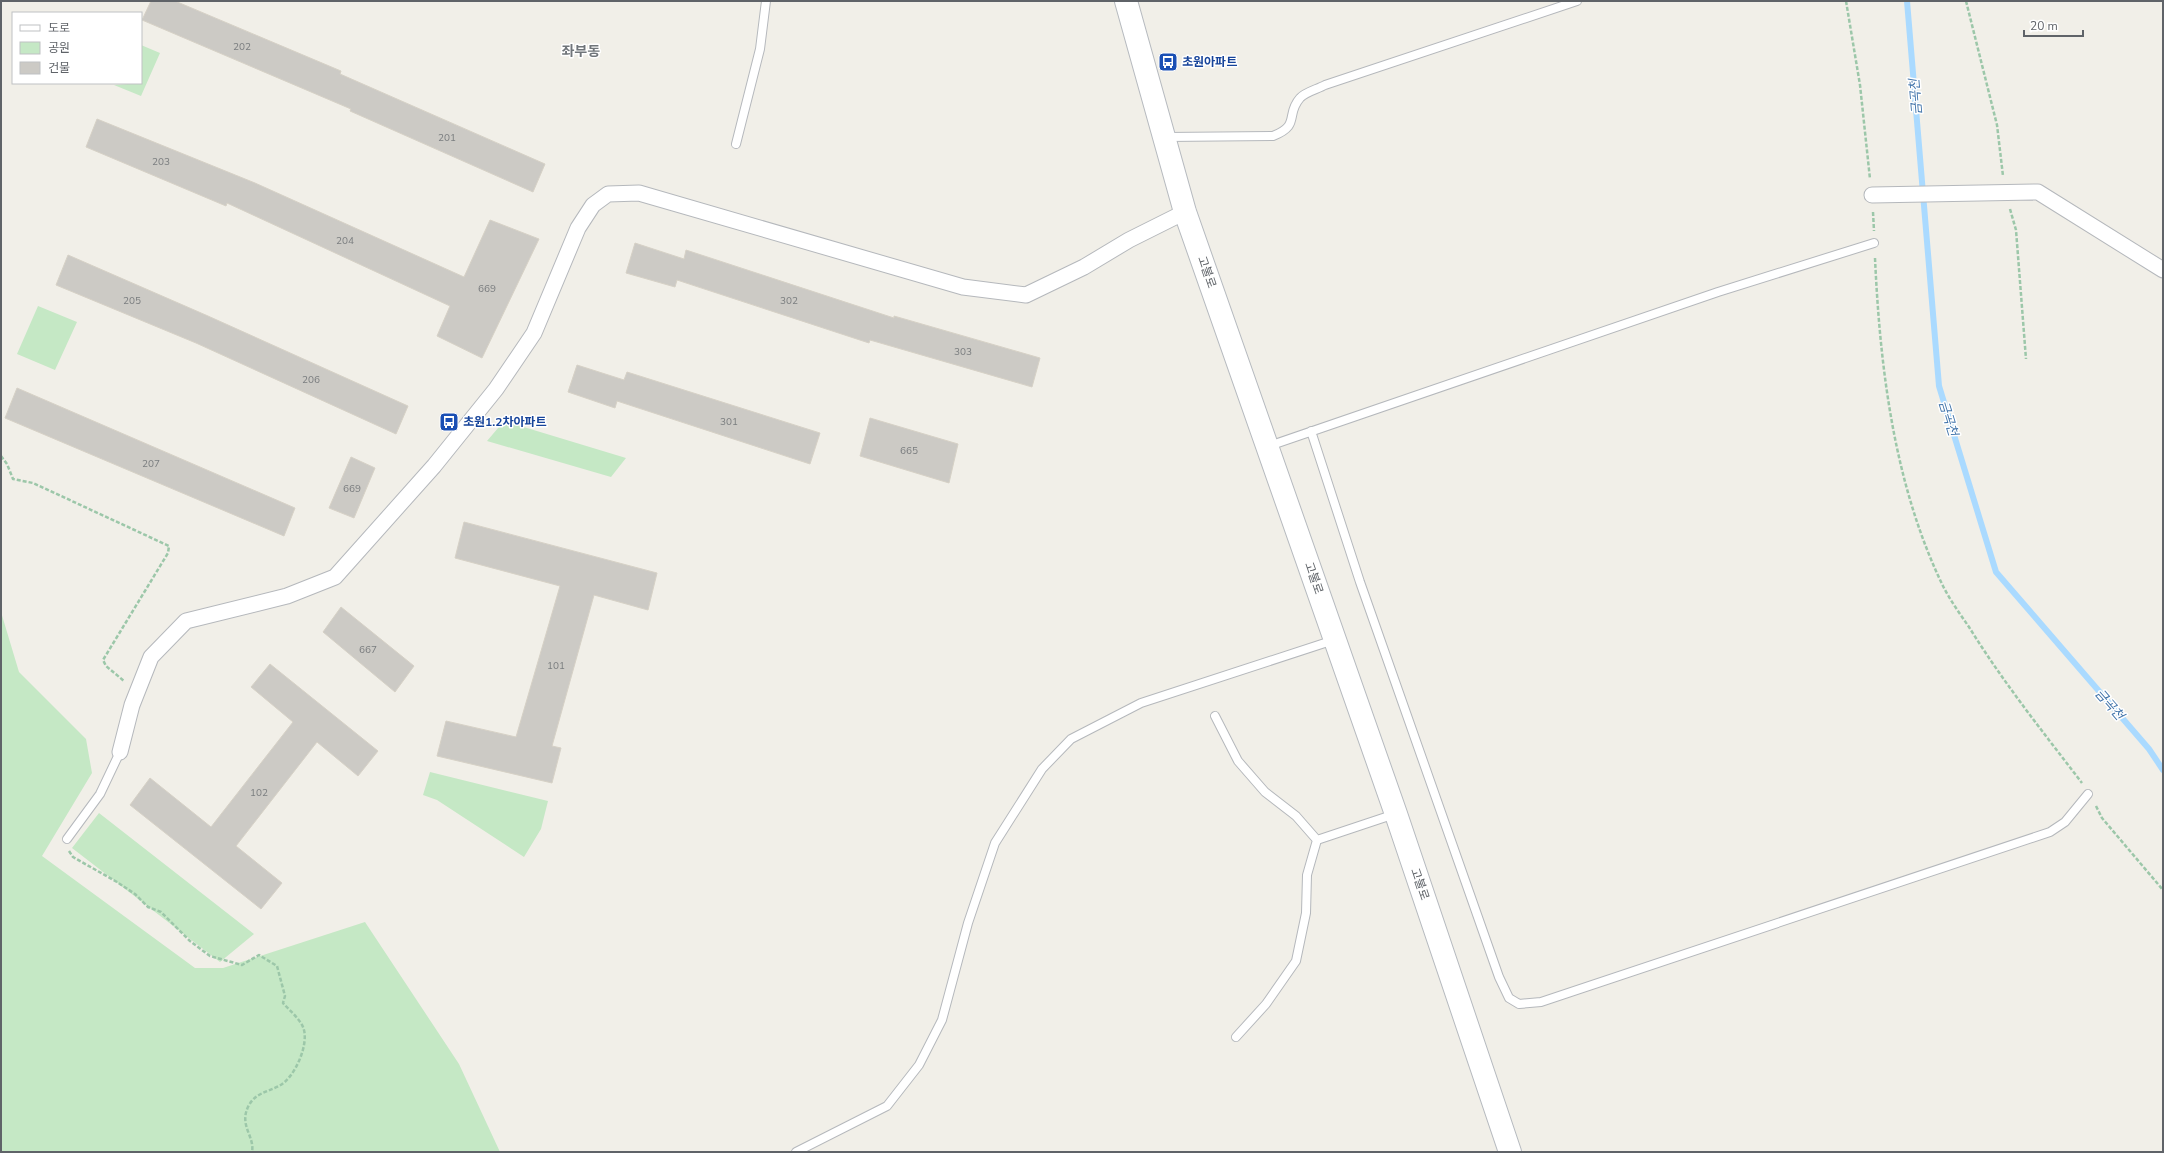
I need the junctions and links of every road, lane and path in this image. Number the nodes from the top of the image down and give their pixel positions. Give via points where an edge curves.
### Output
1 (766, 1) edge
2 (1126, 1) edge
3 (1577, 1) edge
4 (1846, 1) edge
5 (1165, 137) junction
6 (736, 144) dead end
7 (1872, 195) junction
8 (1186, 212) junction
9 (1874, 243) junction
10 (2163, 270) edge
11 (1310, 431) junction
12 (1268, 446) junction
13 (1, 456) edge
14 (1336, 640) junction
15 (137, 692) junction
16 (1215, 716) dead end
17 (120, 752) joint
18 (2088, 794) junction
19 (1396, 814) junction
20 (66, 840) joint
21 (1317, 840) junction
22 (2163, 890) edge
23 (1236, 1037) dead end
24 (252, 1152) edge
25 (796, 1152) edge
26 (1510, 1152) edge

1 - 6 lane via 760,49
2 - 5 main road, 고불로
3 - 5 lane via 1325,85 1301,96 1295,105 1291,124 1286,131 1273,136
4 - 7 path via 1860,85
5 - 8 main road, 고불로
7 - 9 path
7 - 10 street via 2038,192
8 - 12 main road, 고불로
8 - 15 street via 1026,295 963,287 639,192 608,194 593,205 578,228 534,333 496,389 434,466 335,577 287,596 186,622 151,657
9 - 11 lane via 1718,292
9 - 18 path via 1877,308 1895,443 1918,526 1944,587 1991,663
11 - 12 lane
11 - 18 lane via 1496,970 1509,998 1519,1004 1541,1002 2050,832 2065,822
12 - 14 main road, 고불로
13 - 15 path via 13,479 33,483 169,546 168,553 103,660 106,666
14 - 19 main road, 고불로
14 - 25 lane via 1141,702 1071,739 1042,769 995,843 968,923 942,1020 919,1065 888,1106
15 - 17 street
16 - 21 lane via 1238,761 1265,792 1296,816
17 - 20 lane via 100,794
18 - 22 path via 2102,818
19 - 21 lane
19 - 26 main road, 고불로
20 - 24 path via 64,843 73,857 118,882 148,907 161,912 190,941 210,956 242,965 259,955 277,966 285,996 283,1003 303,1026 306,1040 294,1069 280,1085 257,1096 248,1106 245,1127 254,1144
21 - 23 lane via 1307,875 1306,913 1296,961 1266,1004

